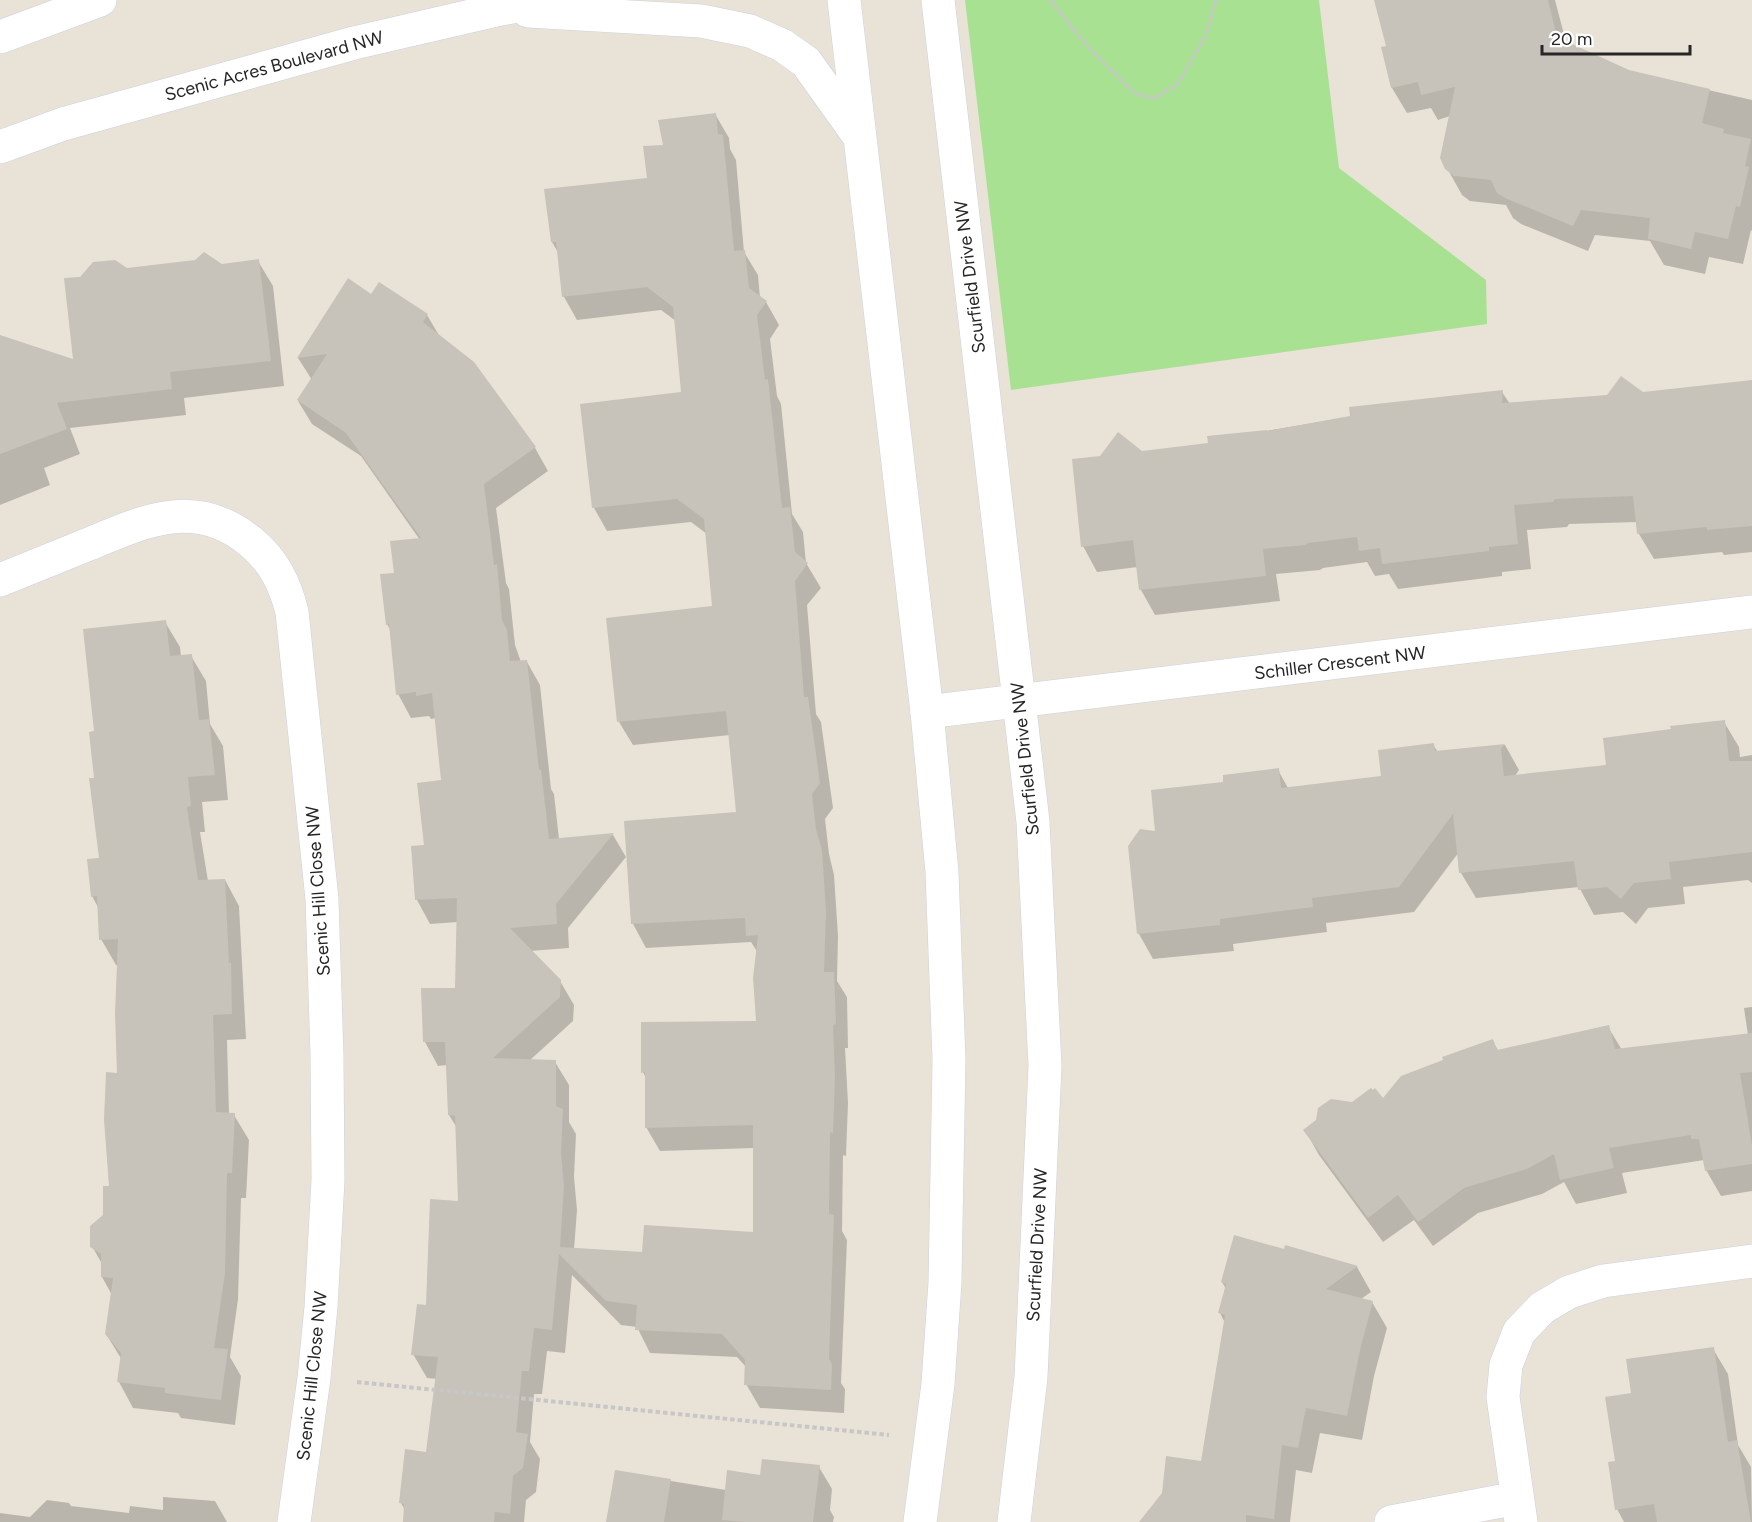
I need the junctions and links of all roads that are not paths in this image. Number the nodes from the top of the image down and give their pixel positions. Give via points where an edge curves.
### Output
1 (100, 0) edge
2 (552, 0) edge
3 (844, 0) edge
4 (938, 0) edge
5 (501, 9) junction
6 (0, 37) edge
7 (859, 136) junction
8 (0, 147) edge
9 (0, 580) edge
10 (1752, 612) edge
11 (1020, 702) junction
12 (927, 712) junction
13 (1752, 1261) edge
14 (1519, 1510) edge
15 (294, 1522) edge
16 (920, 1522) edge
17 (1014, 1522) edge
18 (1392, 1522) edge

1 - 6 street
2 - 5 street, Scenic Acres Boulevard NW
3 - 7 street
4 - 11 street, Scurfield Drive NW
5 - 7 street via 701,21 750,31 782,45 806,62
5 - 8 street, Scenic Acres Boulevard NW via 354,43 63,124
7 - 12 street
9 - 15 street, Scenic Hill Close NW via 153,519 180,516 205,518 237,530 266,554 286,587 292,612 322,899 327,1056 328,1180 321,1307
10 - 11 street, Schiller Crescent NW
11 - 12 street, Schiller Crescent NW
11 - 17 street, Scurfield Drive NW via 1033,822 1045,1066 1031,1377
12 - 16 street via 942,872 949,1060 945,1282 938,1384
13 - 14 street via 1603,1281 1569,1292 1542,1308 1519,1332 1506,1365 1503,1397
14 - 18 street

